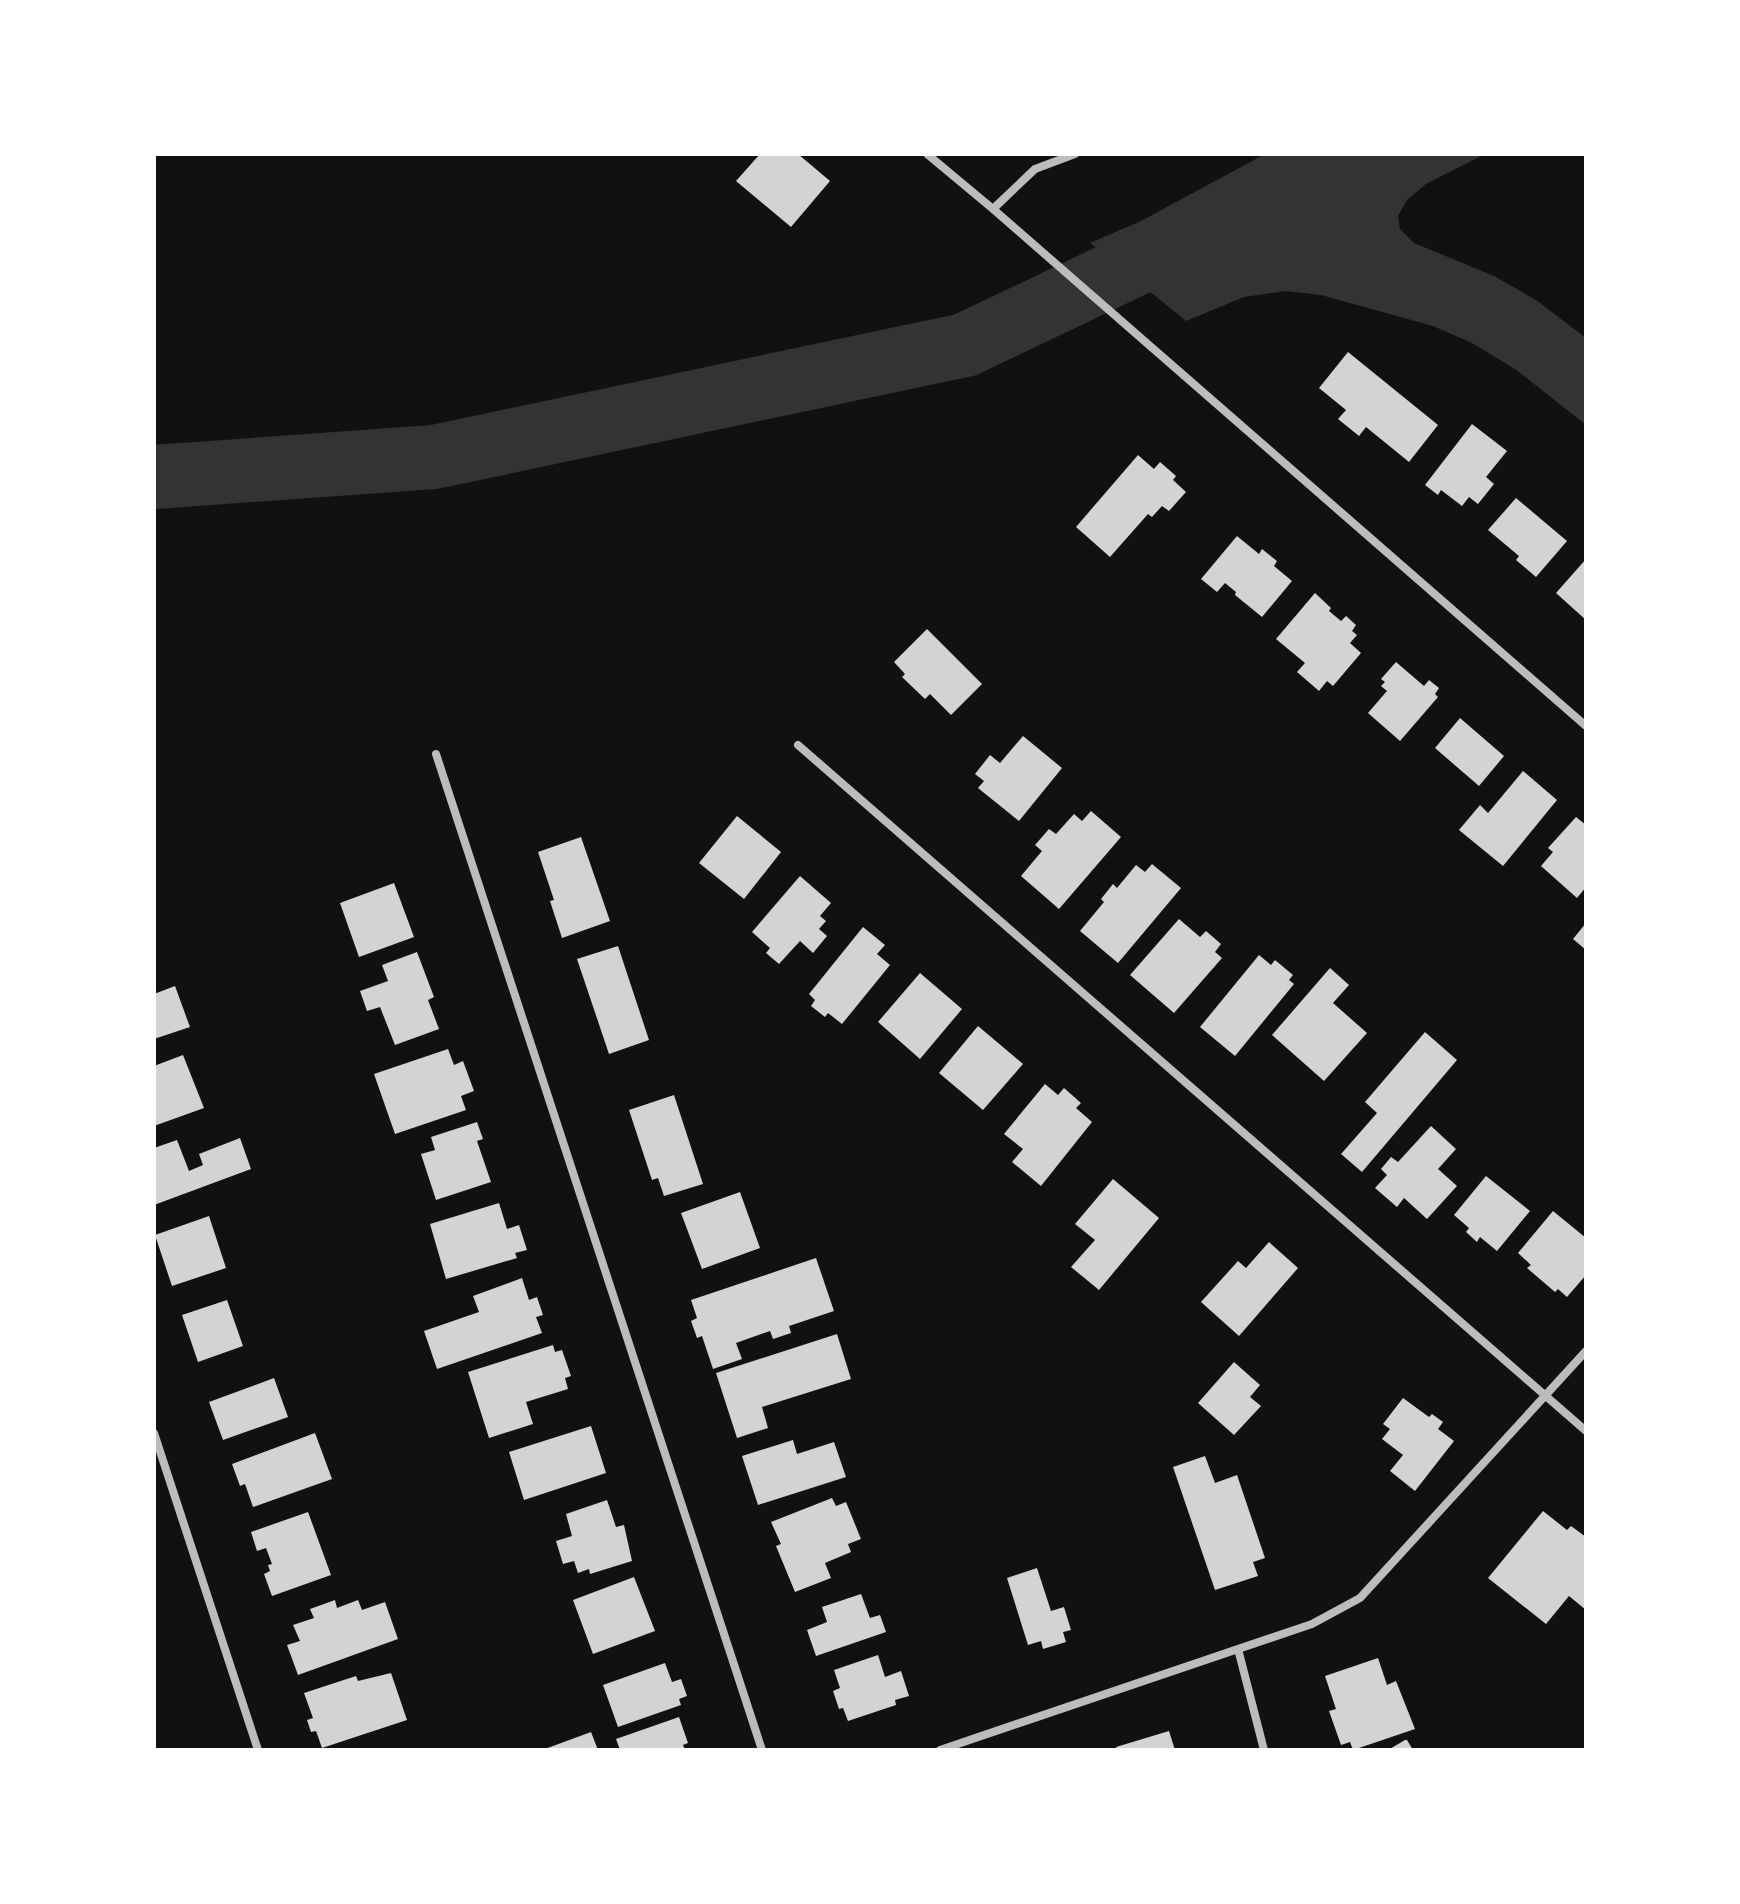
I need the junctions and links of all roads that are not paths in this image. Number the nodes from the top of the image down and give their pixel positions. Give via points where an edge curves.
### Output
1 (927, 154) edge
2 (1075, 154) edge
3 (993, 209) junction
4 (1586, 726) edge
5 (798, 745) dead end
6 (436, 754) dead end
7 (1586, 1351) edge
8 (1545, 1396) junction
9 (1586, 1431) edge
10 (154, 1433) edge
11 (1238, 1649) junction
12 (258, 1750) edge
13 (762, 1750) edge
14 (940, 1750) edge
15 (1264, 1750) edge

1 - 3 street
2 - 3 street via 1035,169
3 - 4 street
5 - 8 street
6 - 13 street
7 - 8 street
8 - 9 street
8 - 11 street via 1360,1598 1312,1624
10 - 12 street
11 - 14 street
11 - 15 street

